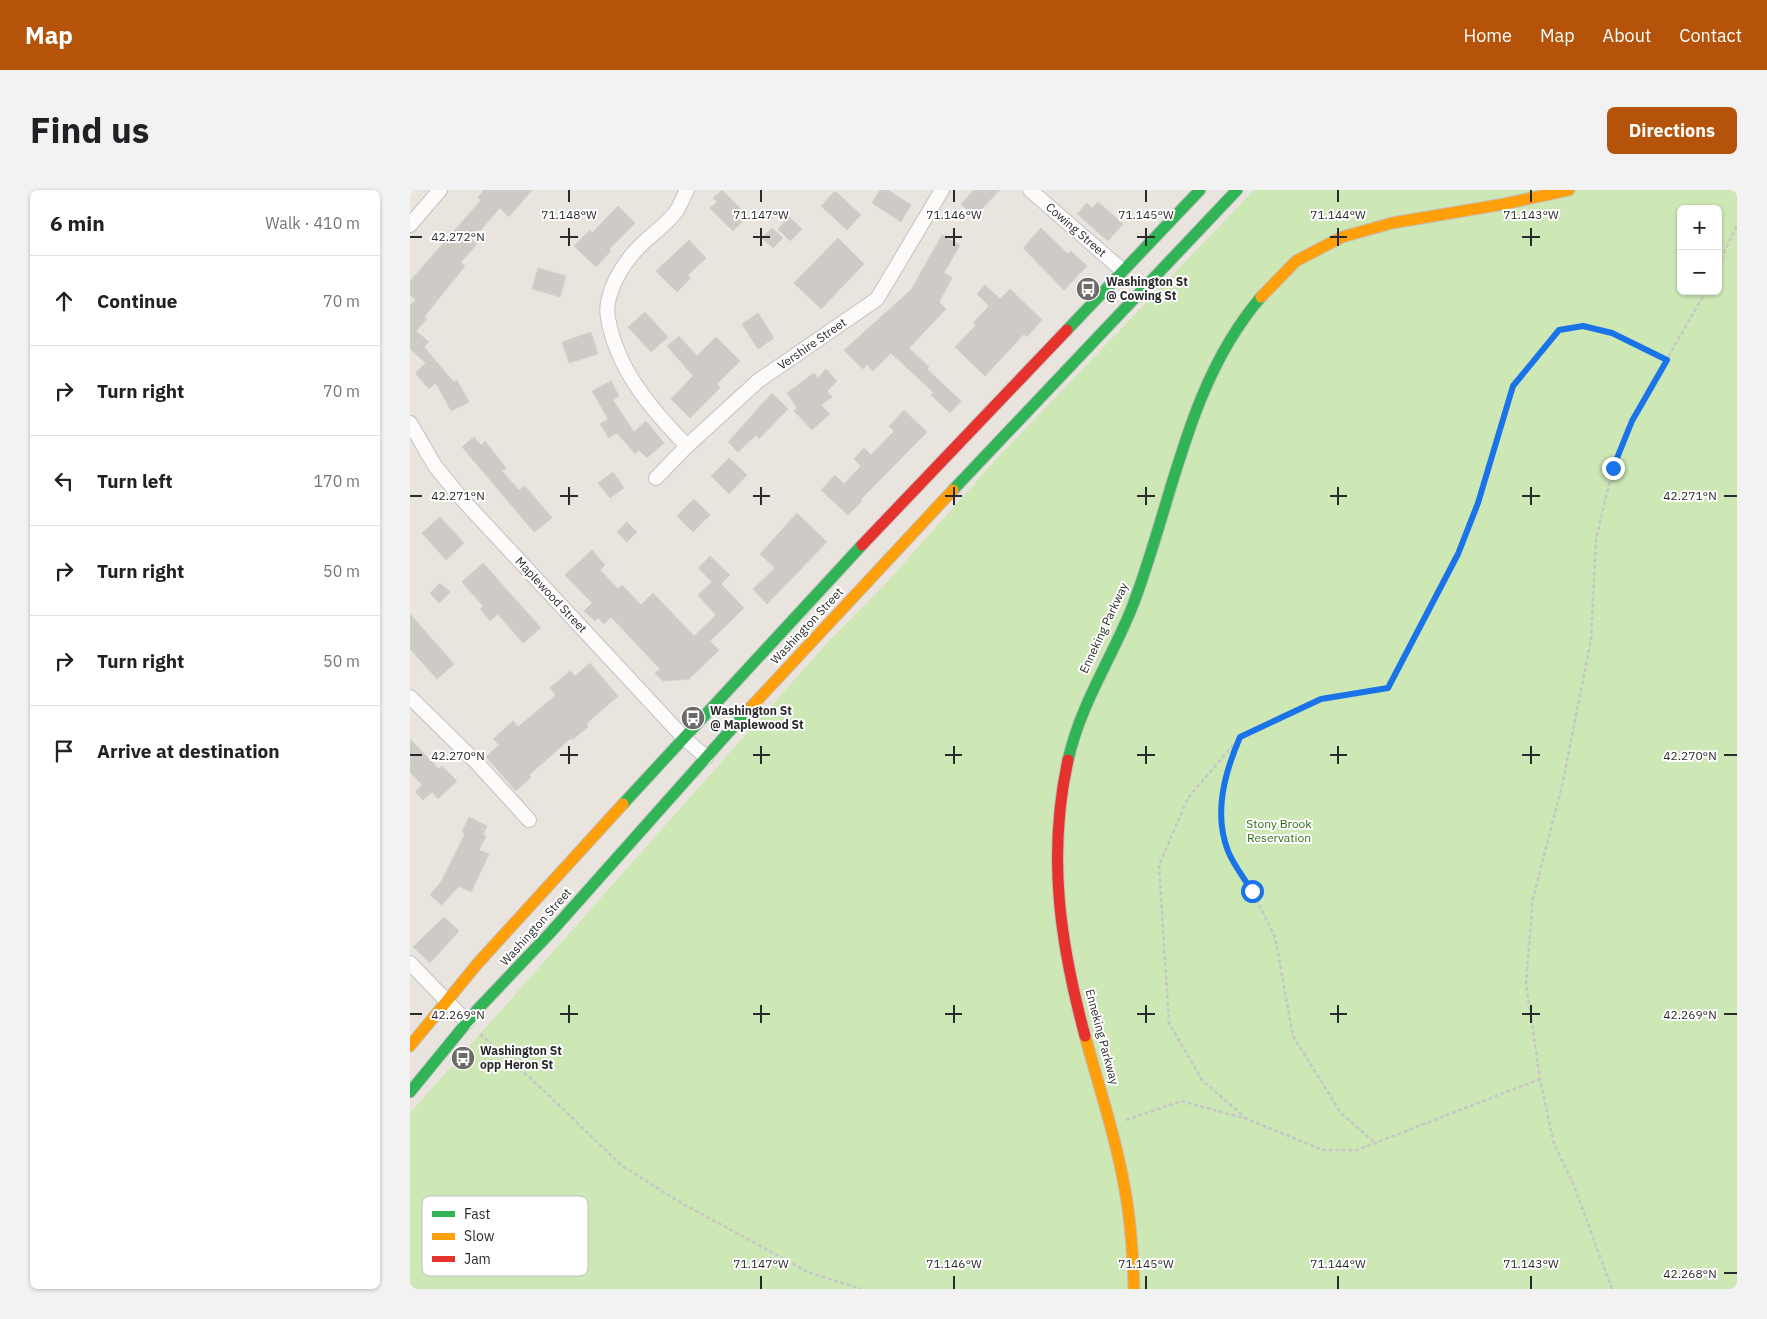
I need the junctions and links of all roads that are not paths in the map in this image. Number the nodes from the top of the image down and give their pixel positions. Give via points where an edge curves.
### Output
1 (440, 190) edge
2 (687, 190) edge
3 (942, 190) edge
4 (1030, 190) edge
5 (1200, 190) edge
6 (1237, 190) edge
7 (1569, 190) edge
8 (410, 225) edge
9 (1122, 270) junction
10 (410, 423) edge
11 (687, 446) junction
12 (656, 478) dead end
13 (410, 697) edge
14 (686, 739) junction
15 (706, 757) junction
16 (529, 820) dead end
17 (410, 963) edge
18 (446, 1000) junction
19 (472, 1027) junction
20 (410, 1046) edge
21 (410, 1092) edge
22 (1134, 1289) edge

1 - 8 street
2 - 11 street via 675,213 620,270 609,298 608,317 620,355 646,403
3 - 11 street, Vershire Street via 877,300 758,381
4 - 9 street, Cowing Street
5 - 9 main road, Washington Street
6 - 15 main road, Washington Street via 798,654
7 - 22 main road, Enneking Parkway via 1357,231 1295,261 1264,291 1240,322 1212,376 1189,433 1153,550 1129,613 1088,694 1070,751 1056,828 1058,903 1068,965 1126,1185 1133,1237
9 - 14 main road, Washington Street via 818,591
10 - 14 street, Maplewood Street via 435,466 461,498
11 - 12 street, Vershire Street
13 - 16 street
14 - 15 street, Maplewood Street
14 - 18 main road, Washington Street via 637,788
15 - 19 main road, Washington Street via 551,932
17 - 18 street
18 - 19 street
18 - 20 main road, Washington Street
19 - 21 main road, Washington Street

